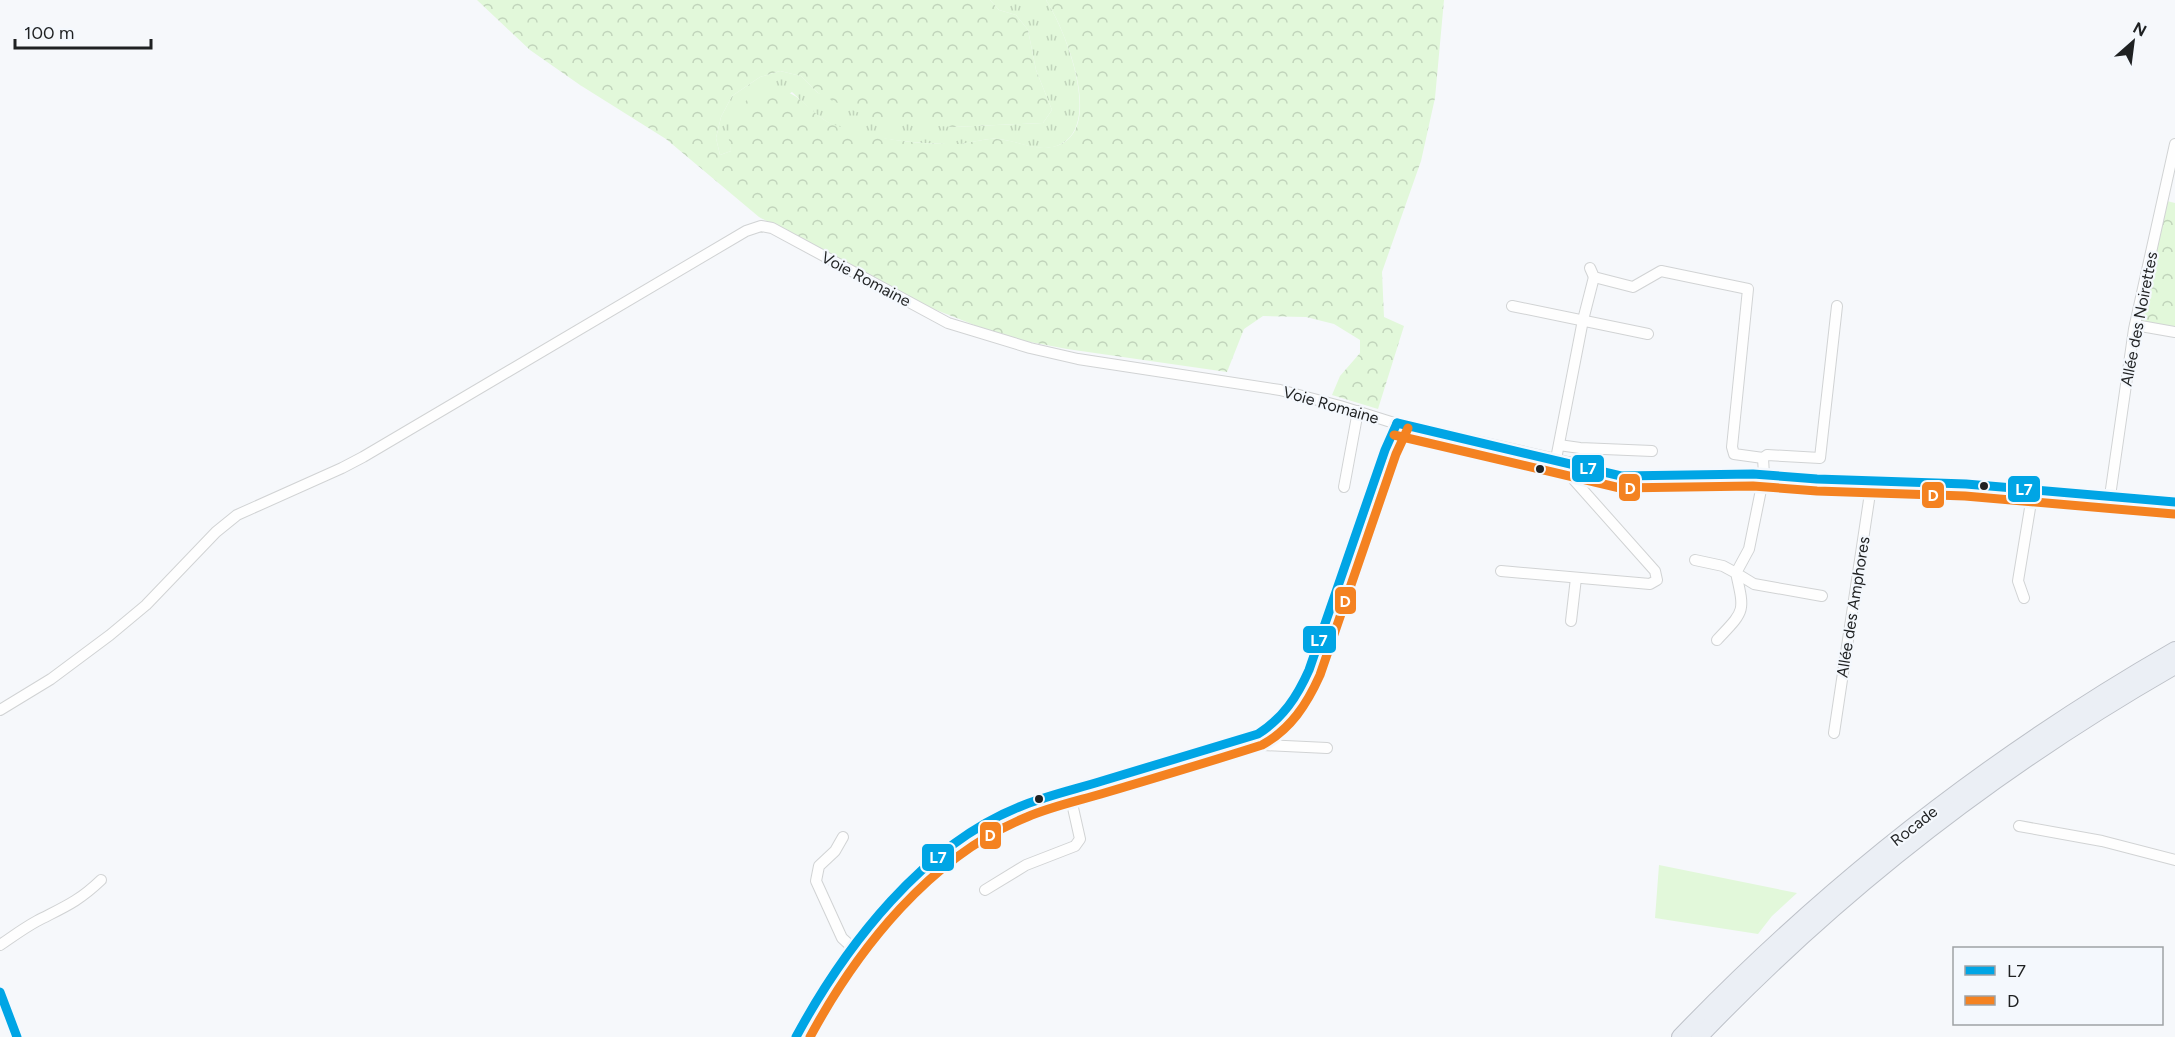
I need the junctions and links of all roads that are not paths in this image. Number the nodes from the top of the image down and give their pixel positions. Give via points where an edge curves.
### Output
1 (2175, 144) edge
2 (1512, 306) dead end
3 (1837, 306) dead end
4 (1583, 320) junction
5 (2135, 325) junction
6 (2175, 332) edge
7 (1648, 334) dead end
8 (1358, 411) junction
9 (1397, 423) junction
10 (1559, 445) junction
11 (1652, 451) dead end
12 (1763, 458) junction
13 (1556, 459) junction
14 (1569, 462) junction
15 (1764, 475) junction
16 (1872, 480) junction
17 (1344, 487) dead end
18 (2033, 490) junction
19 (2110, 496) junction
20 (2175, 502) edge
21 (1695, 560) dead end
22 (1502, 571) dead end
23 (1736, 573) junction
24 (1576, 578) junction
25 (1822, 596) dead end
26 (2024, 598) dead end
27 (1570, 621) dead end
28 (1718, 640) dead end
29 (2175, 642) edge
30 (2175, 650) edge
31 (2169, 666) edge
32 (0, 710) edge
33 (1834, 733) dead end
34 (1258, 734) junction
35 (1327, 748) dead end
36 (1069, 790) junction
37 (2019, 826) dead end
38 (843, 837) dead end
39 (2175, 860) edge
40 (101, 880) dead end
41 (985, 890) dead end
42 (0, 945) edge
43 (853, 948) junction
44 (0, 992) edge
45 (17, 1037) edge
46 (796, 1037) edge
47 (1680, 1037) edge
48 (1699, 1037) edge

1 - 5 street, Allée des Noirettes
2 - 4 street
3 - 12 street via 1820,458
4 - 7 street
4 - 10 street
4 - 12 street via 1590,300 1592,273 1633,287 1661,271 1748,289 1732,447 1734,453
5 - 6 street
5 - 19 street, Allée des Noirettes
8 - 9 street, Voie Romaine
8 - 17 street
8 - 32 street, Voie Romaine via 1280,390 1078,359 992,338 932,315 772,228 756,227 363,457 237,515 134,616 51,679
9 - 13 street, Voie Romaine
9 - 34 street via 1298,695 1285,714
10 - 11 street
10 - 13 street
12 - 15 street
13 - 14 street, Voie Romaine
14 - 15 street, Voie Romaine via 1621,476
14 - 24 street via 1574,480 1655,571 1657,580 1650,585
15 - 16 street, Voie Romaine
15 - 23 street via 1749,549
16 - 18 street, Voie Romaine
16 - 33 street, Allée des Amphores
18 - 19 street, Voie Romaine
18 - 26 street via 2018,581
19 - 20 street, Voie Romaine
21 - 23 street
22 - 24 street
23 - 25 street via 1754,584
23 - 28 street via 1743,602 1740,615
24 - 27 street
29 - 31 highway via 2168,646
30 - 31 highway, Rocade
31 - 47 highway, Rocade via 2035,737 1973,780 1839,886
31 - 48 highway via 2043,748 1909,846 1814,927
34 - 35 street via 1264,745
34 - 36 street
36 - 41 street via 1080,839 1076,846 1026,865
36 - 43 street via 1023,805 960,840 915,876
37 - 39 street via 2102,841
38 - 43 street via 819,866 816,881 842,938
40 - 42 street via 83,897
43 - 46 street
44 - 45 street

